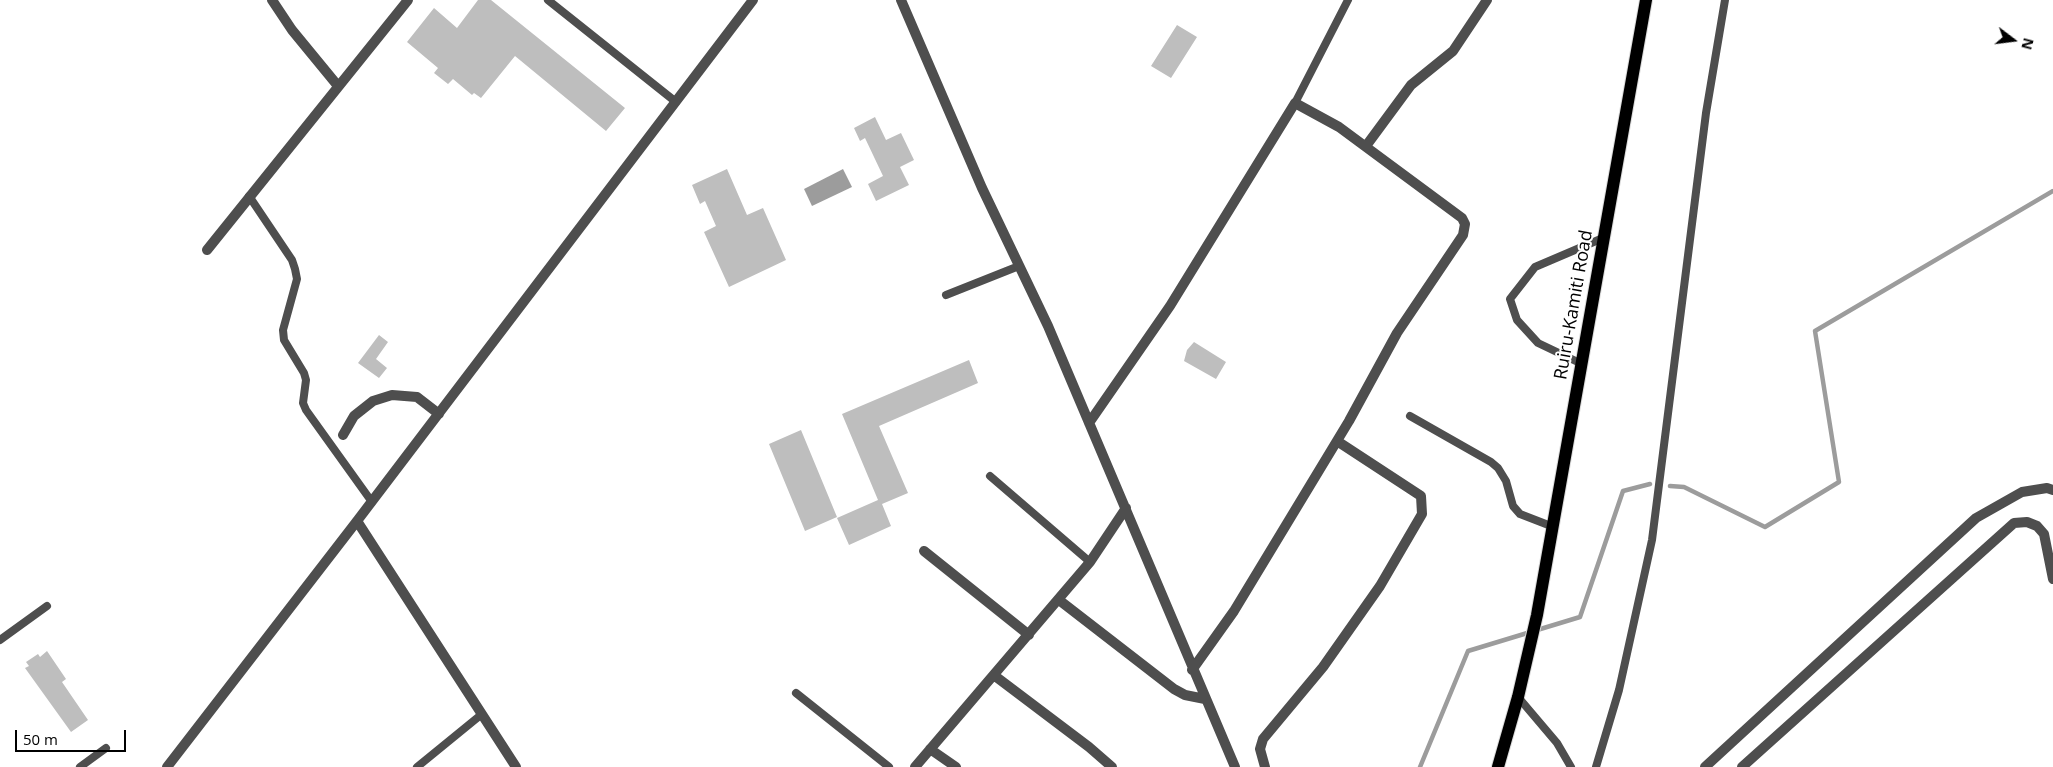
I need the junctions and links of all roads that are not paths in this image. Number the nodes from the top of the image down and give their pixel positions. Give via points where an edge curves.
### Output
1 (272, 0) edge
2 (408, 0) edge
3 (548, 0) edge
4 (753, 0) edge
5 (902, 0) edge
6 (1348, 0) edge
7 (1487, 0) edge
8 (1646, 0) edge
9 (1725, 0) edge
10 (338, 86) junction
11 (676, 102) junction
12 (1294, 103) junction
13 (1366, 146) junction
14 (249, 196) junction
15 (1603, 238) junction
16 (206, 250) dead end
17 (1020, 266) junction
18 (946, 294) dead end
19 (1582, 364) junction
20 (439, 414) junction
21 (1410, 416) dead end
22 (1089, 423) junction
23 (343, 435) dead end
24 (1337, 441) junction
25 (990, 476) dead end
26 (2053, 490) edge
27 (372, 502) junction
28 (1126, 508) junction
29 (357, 521) junction
30 (1551, 526) junction
31 (924, 551) dead end
32 (1090, 562) junction
33 (2053, 579) edge
34 (1059, 600) junction
35 (47, 606) dead end
36 (1029, 636) junction
37 (0, 640) edge
38 (1192, 670) junction
39 (994, 676) junction
40 (796, 694) dead end
41 (1518, 697) junction
42 (1205, 699) junction
43 (482, 714) junction
44 (106, 748) dead end
45 (930, 749) junction
46 (80, 767) edge
47 (167, 767) edge
48 (417, 767) edge
49 (516, 767) edge
50 (889, 767) edge
51 (915, 767) edge
52 (956, 767) edge
53 (1112, 767) edge
54 (1234, 767) edge
55 (1265, 767) edge
56 (1498, 767) edge
57 (1572, 767) edge
58 (1596, 767) edge
59 (1705, 767) edge
60 (1742, 767) edge

1 - 10 street
2 - 10 street
3 - 11 lane
4 - 11 street
5 - 17 street via 982,188
6 - 12 lane
7 - 13 street via 1454,51 1412,86
8 - 15 main road, Ruiru-Kamiti Road
9 - 58 lane via 1706,113 1652,540 1619,690
10 - 14 street
11 - 20 street
12 - 13 street
12 - 22 street via 1170,306
13 - 24 street via 1454,211 1465,224 1463,235 1397,333
14 - 16 street
14 - 27 lane via 295,269 297,280 283,330 284,340 306,380 303,403
15 - 19 main road, Ruiru-Kamiti Road
15 - 19 lane via 1535,267 1510,299 1517,320 1538,343
17 - 18 lane
17 - 22 street
19 - 30 main road, Ruiru-Kamiti Road
20 - 23 street via 417,397 392,395 373,401 354,416
20 - 27 street
21 - 30 lane via 1498,468 1520,514
22 - 28 street
24 - 38 street via 1234,611
24 - 55 street via 1421,496 1422,514 1375,594 1323,667 1263,739 1260,749
25 - 32 lane
26 - 59 street via 2022,492 1976,518
27 - 29 street
28 - 32 street
28 - 38 street
29 - 43 street
29 - 47 street
30 - 41 main road, Ruiru-Kamiti Road via 1537,615
31 - 36 street
32 - 34 street
33 - 60 street via 2044,534 2027,522 2014,523
34 - 36 street
34 - 42 street via 1174,689 1185,696
35 - 37 lane
36 - 39 street
38 - 42 street
39 - 45 street
39 - 53 street
40 - 50 lane
41 - 56 main road, Ruiru-Kamiti Road
41 - 57 lane via 1557,743
42 - 54 street
43 - 48 lane
43 - 49 street
44 - 46 lane
45 - 51 street
45 - 52 street

